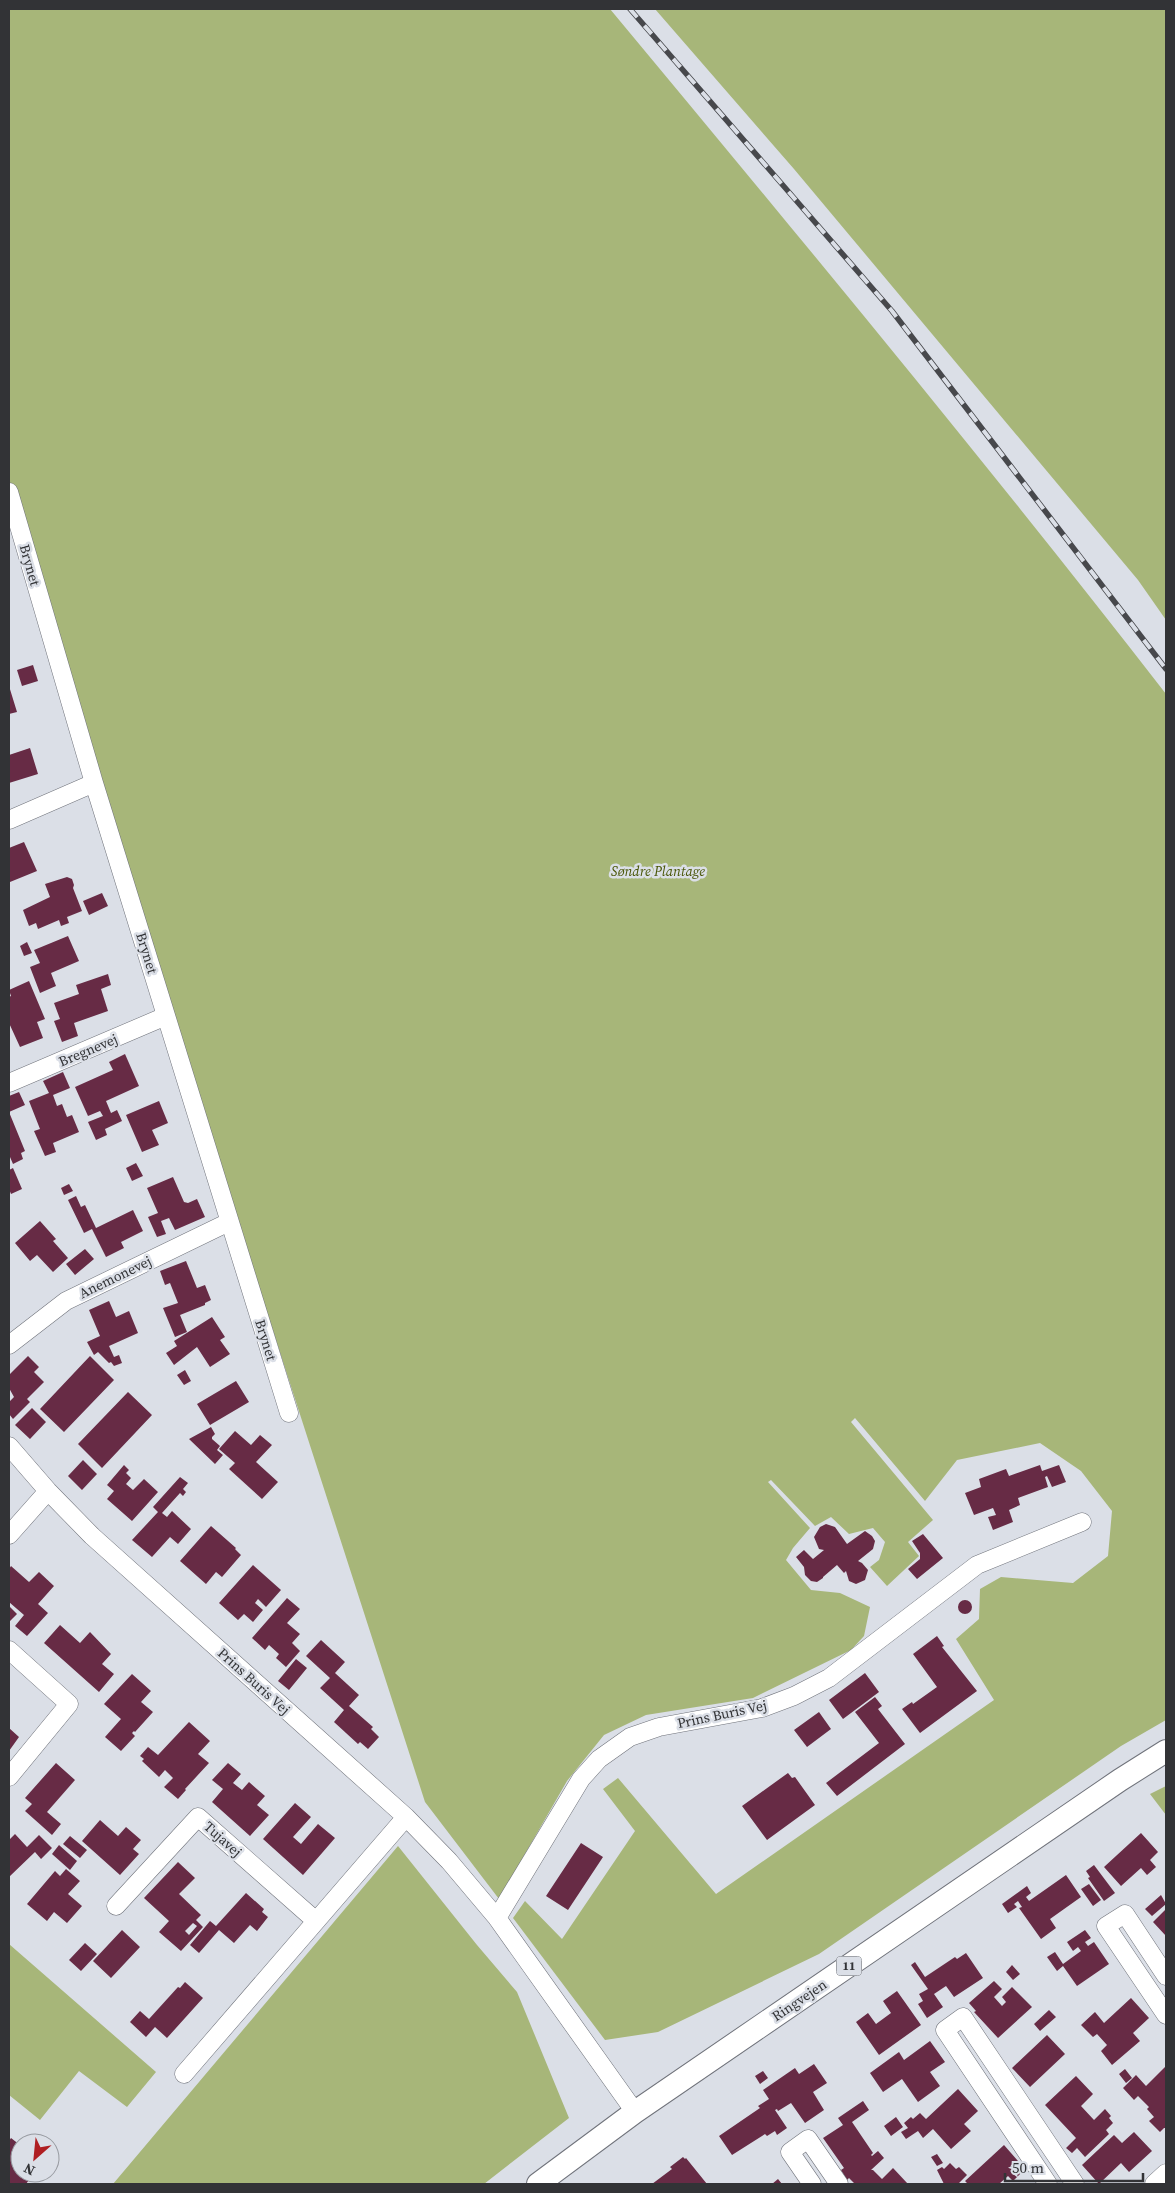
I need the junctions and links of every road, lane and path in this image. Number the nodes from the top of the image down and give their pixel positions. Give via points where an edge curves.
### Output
1 (9, 492) edge
2 (94, 783) junction
3 (9, 820) edge
4 (166, 1016) junction
5 (9, 1083) edge
6 (229, 1222) junction
7 (9, 1345) edge
8 (289, 1414) dead end
9 (9, 1446) edge
10 (48, 1491) junction
11 (1082, 1522) dead end
12 (9, 1535) edge
13 (9, 1650) edge
14 (1165, 1752) edge
15 (9, 1777) edge
16 (406, 1817) junction
17 (116, 1906) dead end
18 (497, 1918) junction
19 (316, 1921) junction
20 (1166, 1976) edge
21 (1166, 2014) edge
22 (184, 2074) dead end
23 (635, 2112) junction
24 (1166, 2173) edge
25 (538, 2184) edge
26 (812, 2184) edge
27 (839, 2184) edge
28 (1048, 2184) edge
29 (1075, 2184) edge
30 (1154, 2184) edge

1 - 2 street, Brynet
2 - 3 street
2 - 4 street, Brynet
4 - 5 street, Bregnevej
4 - 6 street, Brynet
6 - 7 street, Anemonevej via 66,1301
6 - 8 street, Brynet
9 - 10 street, Prins Buris Vej
10 - 12 street
10 - 16 street, Prins Buris Vej via 92,1536
11 - 18 street, Prins Buris Vej via 977,1566 828,1678 794,1696 762,1708 658,1727 630,1737 599,1758 581,1779
13 - 15 street via 70,1704
14 - 23 main road, Ringvejen / 11
16 - 18 street, Prins Buris Vej
16 - 19 street
17 - 19 street, Tujavej via 198,1817
18 - 23 street, Prins Buris Vej
19 - 22 street
20 - 21 street via 1125,1914 1106,1926
23 - 25 main road, Ringvejen / 11
24 - 30 street
26 - 27 street via 790,2152 808,2139
28 - 29 street via 945,2030 963,2017

